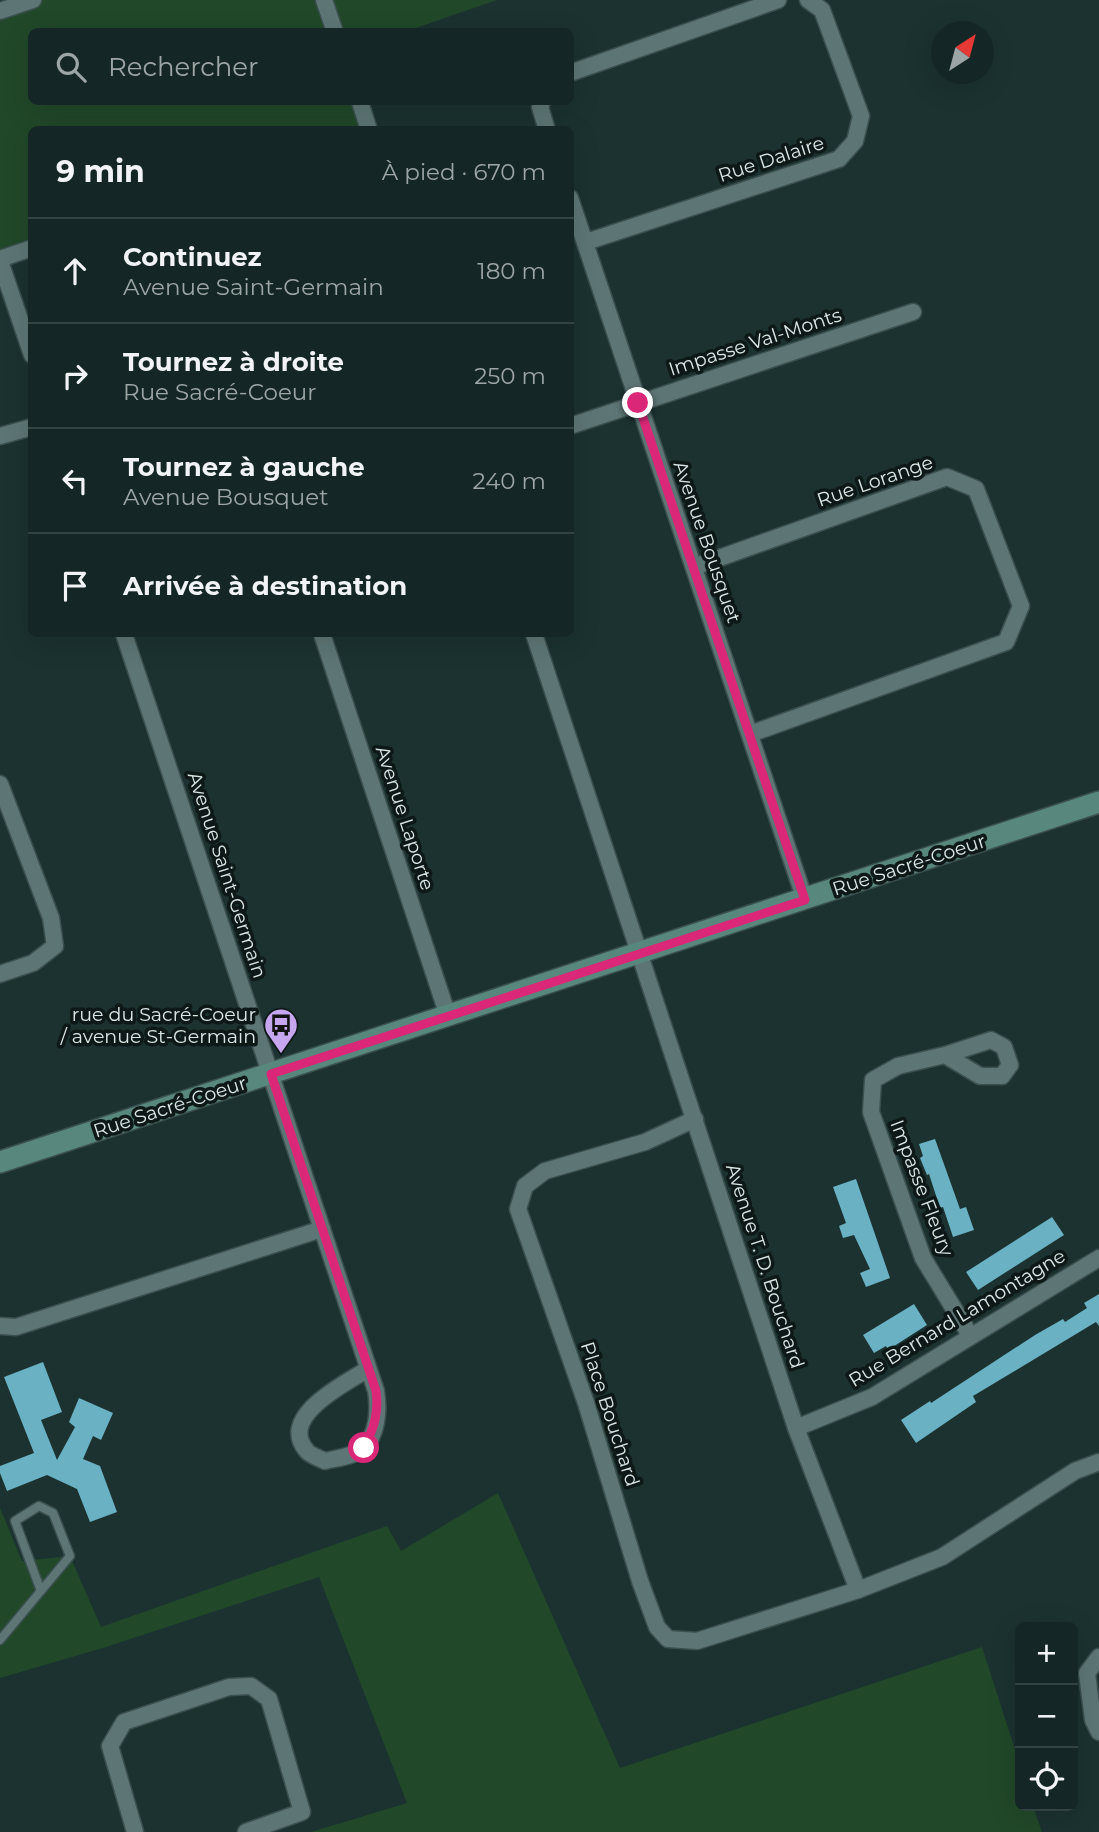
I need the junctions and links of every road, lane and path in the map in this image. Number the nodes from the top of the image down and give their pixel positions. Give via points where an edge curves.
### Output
1 (33, 0) edge
2 (324, 0) edge
3 (778, 0) edge
4 (808, 0) edge
5 (0, 11) edge
6 (334, 28) edge
7 (574, 71) edge
8 (361, 105) edge
9 (541, 105) edge
10 (369, 126) edge
11 (546, 126) edge
12 (574, 209) edge
13 (586, 242) junction
14 (28, 250) edge
15 (0, 260) edge
16 (913, 312) dead end
17 (28, 343) edge
18 (638, 403) junction
19 (574, 425) edge
20 (28, 428) edge
21 (0, 436) edge
22 (694, 568) junction
23 (125, 637) edge
24 (324, 637) edge
25 (535, 637) edge
26 (750, 734) junction
27 (0, 784) edge
28 (1099, 802) edge
29 (805, 900) junction
30 (639, 954) junction
31 (0, 974) edge
32 (448, 1016) junction
33 (945, 1055) dead end
34 (271, 1074) junction
35 (695, 1119) junction
36 (0, 1162) edge
37 (322, 1229) junction
38 (1099, 1258) edge
39 (0, 1326) edge
40 (970, 1335) junction
41 (368, 1369) junction
42 (796, 1428) junction
43 (1099, 1462) edge
44 (858, 1590) junction
45 (41, 1591) junction
46 (0, 1640) edge
47 (1099, 1657) edge
48 (1099, 1732) edge
49 (132, 1831) edge
50 (246, 1832) edge

1 - 5 street
2 - 6 street
3 - 7 street
4 - 13 street, Rue Dalaire via 822,10 861,116 855,141 839,159
8 - 10 street
9 - 11 street
12 - 13 street, Avenue Bousquet
13 - 18 street, Avenue Bousquet
14 - 15 street
15 - 17 street
16 - 18 street, Impasse Val-Monts
18 - 19 street, Impasse Val-Monts
18 - 22 street, Avenue Bousquet
20 - 21 street
22 - 26 street, Avenue Bousquet
22 - 26 street, Rue Lorange via 947,477 976,489 1021,606 1006,642
23 - 34 street, Avenue Saint-Germain
24 - 32 street, Avenue Laporte
25 - 30 street, Avenue T. D. Bouchard
26 - 29 street, Avenue Bousquet
27 - 31 street via 51,918 54,946 33,963
28 - 29 street, Rue Sacré-Coeur
29 - 30 street, Rue Sacré-Coeur
30 - 32 street, Rue Sacré-Coeur
30 - 35 street, Avenue T. D. Bouchard
32 - 34 street, Rue Sacré-Coeur
33 - 40 street, Impasse Fleury via 898,1066 873,1080 871,1112 923,1258
34 - 36 street, Rue Sacré-Coeur
34 - 37 street, Avenue Saint-Germain
35 - 42 street, Avenue T. D. Bouchard
35 - 44 street, Place Bouchard via 645,1142 545,1171 524,1186 518,1209 586,1403 640,1581 657,1628 668,1639 696,1641
37 - 39 street via 16,1327
37 - 41 street, Avenue Saint-Germain
38 - 40 street, Rue Bernard Lamontagne
40 - 42 street, Rue Bernard Lamontagne via 872,1397
41 - 41 street, Avenue Saint-Germain via 378,1405 375,1427 364,1448 325,1461 306,1451 300,1438 301,1420 316,1402
42 - 44 street, Avenue T. D. Bouchard
43 - 44 street, Place Bouchard via 1074,1471 942,1557
45 - 45 lane via 70,1556 53,1513 39,1506 15,1521
45 - 46 lane
47 - 48 street via 1087,1673
49 - 50 street via 110,1746 124,1722 229,1687 251,1686 269,1699 302,1812

